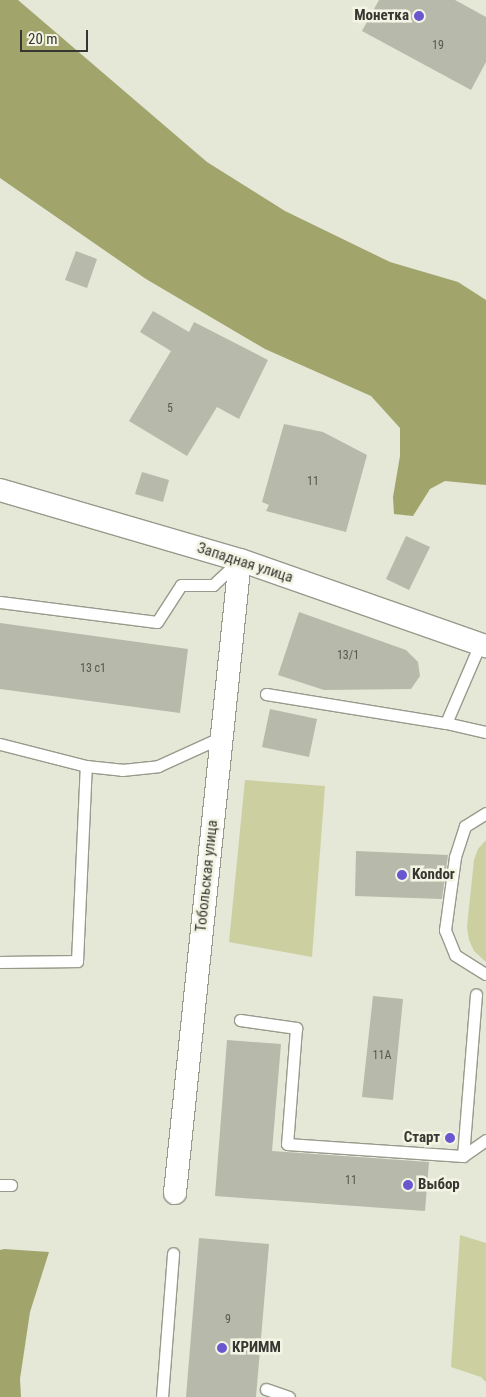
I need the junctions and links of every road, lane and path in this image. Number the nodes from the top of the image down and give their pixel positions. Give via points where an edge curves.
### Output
1 (0, 490) edge
2 (240, 560) junction
3 (0, 602) edge
4 (483, 645) edge
5 (266, 694) dead end
6 (446, 723) junction
7 (486, 732) edge
8 (222, 738) junction
9 (0, 744) edge
10 (86, 766) junction
11 (486, 812) edge
12 (0, 962) edge
13 (486, 974) edge
14 (476, 995) dead end
15 (240, 1020) dead end
16 (486, 1140) edge
17 (464, 1156) junction
18 (175, 1193) dead end
19 (173, 1252) dead end
20 (266, 1390) dead end
21 (162, 1397) edge
22 (289, 1397) edge

1 - 2 street, Западная улица
2 - 3 lane via 213,585 181,585 157,622
2 - 4 street, Западная улица
2 - 8 street, Тобольская улица
4 - 6 lane
5 - 6 lane
6 - 7 lane
8 - 10 lane via 158,766 122,770
8 - 18 street, Тобольская улица
9 - 10 lane
10 - 12 lane via 77,961
11 - 13 lane via 465,826 455,857 445,930 455,955
14 - 17 lane
15 - 17 lane via 296,1028 287,1144
16 - 17 lane
19 - 21 lane
20 - 22 lane

